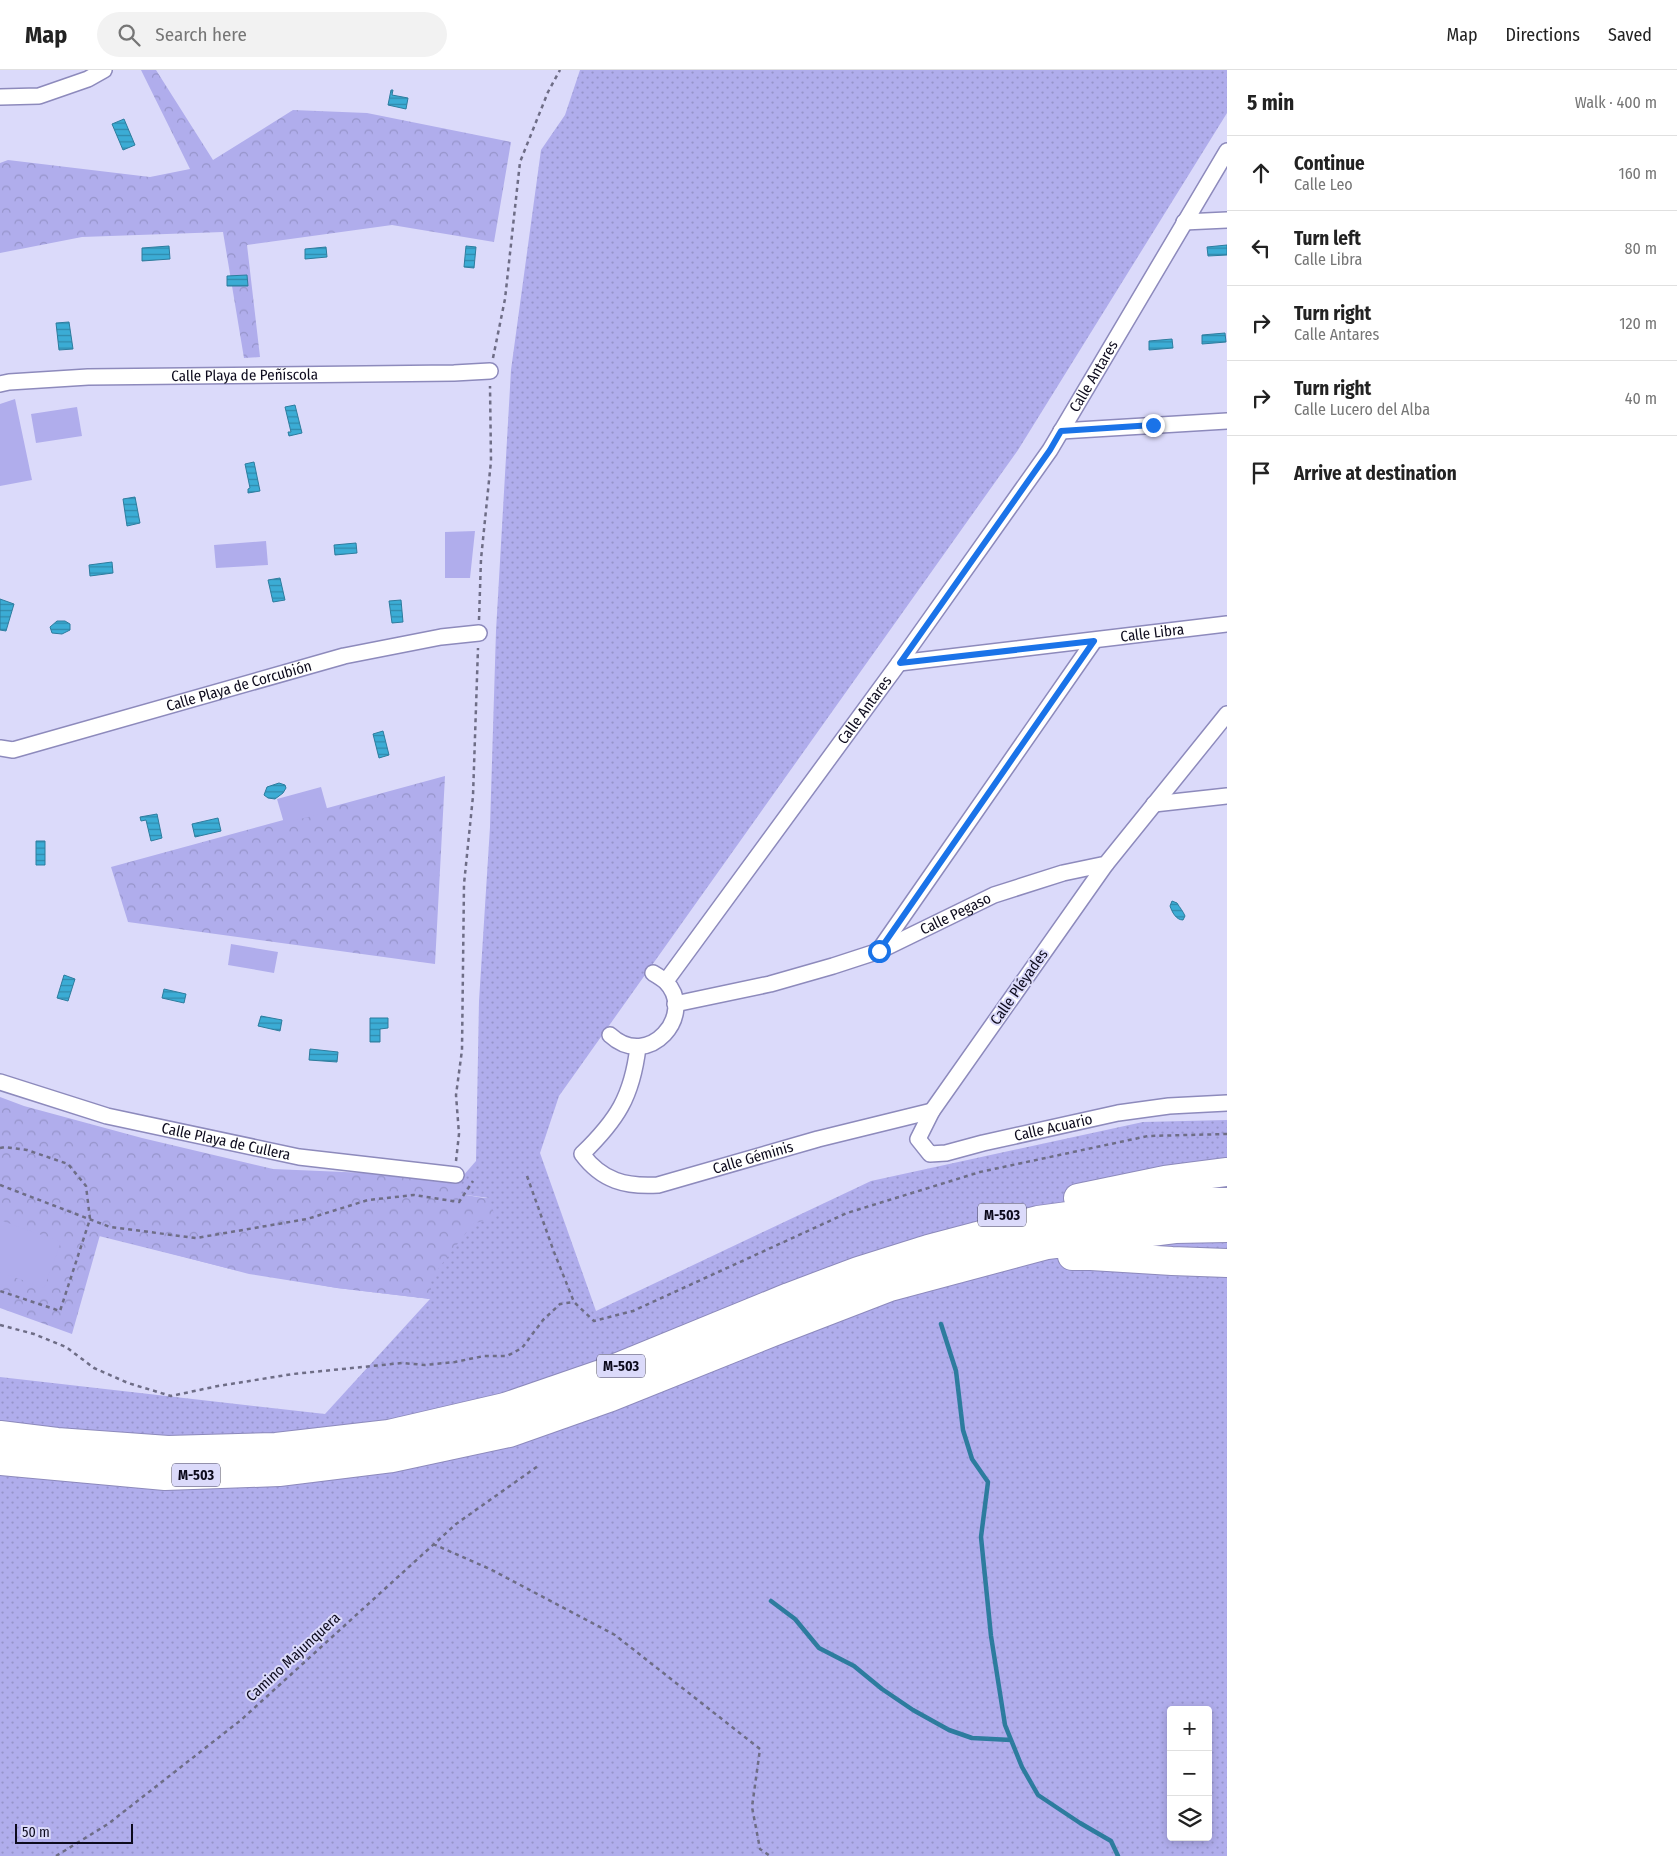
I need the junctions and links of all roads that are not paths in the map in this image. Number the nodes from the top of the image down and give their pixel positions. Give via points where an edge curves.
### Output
1 (104, 70) edge
2 (0, 97) edge
3 (1227, 151) edge
4 (1227, 220) edge
5 (1184, 222) junction
6 (490, 371) road end
7 (0, 384) edge
8 (1227, 421) edge
9 (1061, 431) junction
10 (1227, 624) edge
11 (479, 633) road end
12 (1094, 641) junction
13 (900, 663) junction
14 (1227, 714) edge
15 (0, 748) edge
16 (1227, 796) edge
17 (1154, 804) junction
18 (1106, 864) junction
19 (879, 951) junction
20 (675, 1004) junction
21 (610, 1034) dead end
22 (638, 1047) junction
23 (0, 1082) edge
24 (1227, 1104) edge
25 (932, 1111) junction
26 (456, 1171) road end
27 (1227, 1172) edge
28 (1227, 1202) edge
29 (1227, 1228) edge
30 (1227, 1263) edge
31 (890, 1287) junction
32 (789, 1297) junction
33 (0, 1435) edge
34 (0, 1461) edge

1 - 2 street via 39,96
3 - 5 street, Calle Antares
4 - 5 street
5 - 9 street, Calle Antares
6 - 7 street, Calle Playa de Peñíscola via 88,377
8 - 9 street
9 - 13 street, Calle Antares
10 - 12 street, Calle Libra
11 - 15 street, Calle Playa de Corcubión via 344,656 13,750
12 - 13 street, Calle Libra
12 - 19 street
13 - 20 street, Calle Antares via 660,977 672,991
14 - 17 street
16 - 17 street
17 - 18 street
18 - 19 street, Calle Pegaso via 1063,873 994,896
18 - 25 street, Calle Pléyades
19 - 20 street, Calle Pegaso via 770,984
20 - 22 street via 674,1020 666,1033 652,1043
21 - 22 street via 624,1044
22 - 25 street, Calle Géminis via 635,1072 625,1100 606,1131 582,1154 592,1168 636,1186 658,1185 818,1138
23 - 26 street, Calle Playa de Cullera via 107,1116 299,1157
24 - 25 street, Calle Acuario via 1118,1112 946,1154 930,1154 918,1140
27 - 32 highway, M-503 via 1164,1180 921,1234 850,1259
28 - 32 highway, M-503 via 1173,1202 1038,1220 928,1249
29 - 31 highway, M-503 via 1176,1229 1047,1245
30 - 31 highway, M-503 via 1092,1256 1038,1258
31 - 34 highway, M-503 via 611,1397 509,1433 392,1458 279,1472 165,1476
32 - 33 highway, M-503 via 592,1378 505,1407 389,1434 276,1447 168,1450

